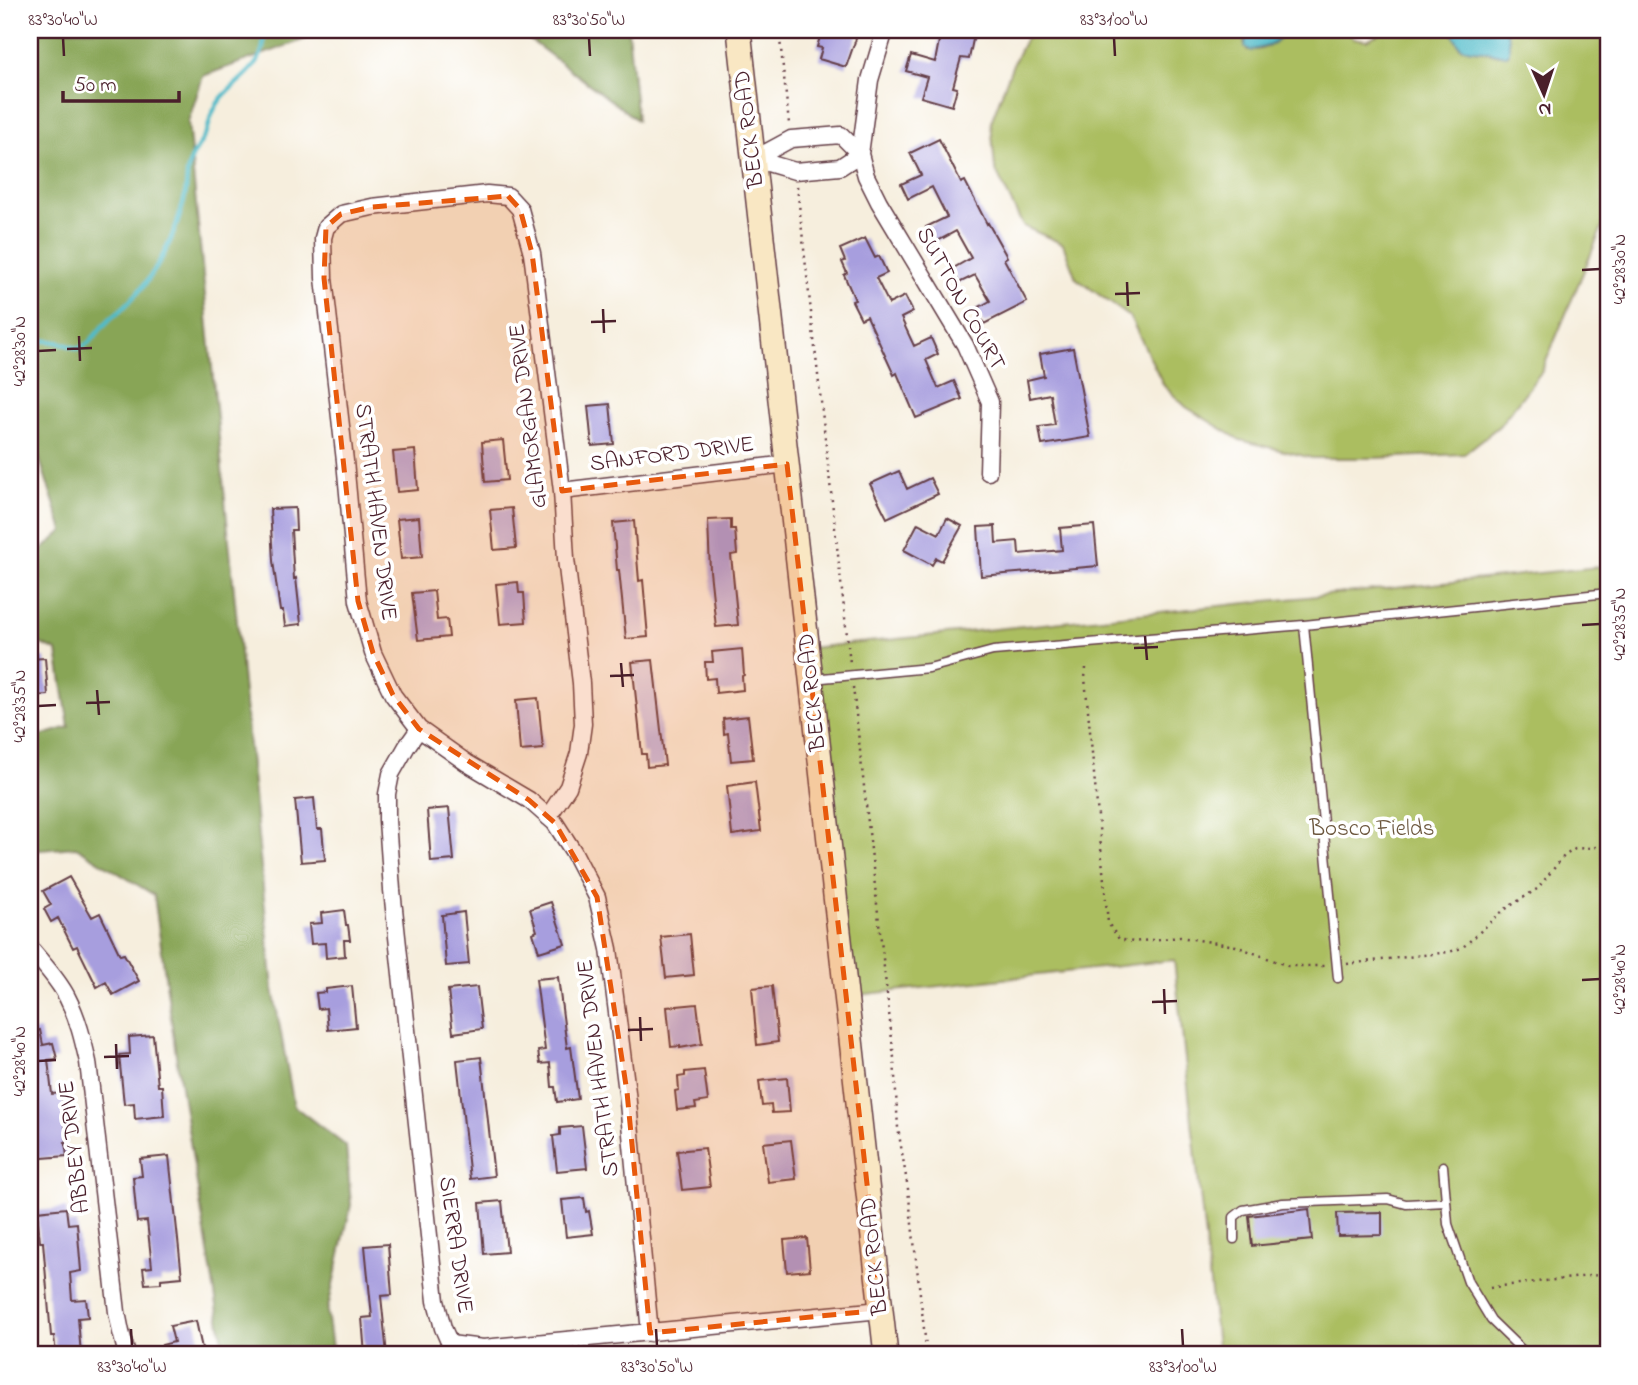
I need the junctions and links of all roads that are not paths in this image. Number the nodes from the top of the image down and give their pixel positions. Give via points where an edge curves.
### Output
1 (739, 30) edge
2 (885, 30) edge
3 (860, 154) junction
4 (754, 159) junction
5 (326, 227) joint
6 (787, 464) junction
7 (988, 472) dead end
8 (562, 491) junction
9 (1608, 593) edge
10 (1304, 625) junction
11 (812, 679) junction
12 (419, 729) junction
13 (548, 817) junction
14 (30, 948) edge
15 (1338, 978) dead end
16 (1443, 1166) dead end
17 (1446, 1202) junction
18 (1234, 1239) dead end
19 (881, 1310) junction
20 (650, 1333) junction
21 (128, 1355) edge
22 (886, 1355) edge
23 (1527, 1355) edge

1 - 4 main road, BECK ROAD
2 - 3 street, SUTTON COURT via 870,80
3 - 4 street via 840,167 795,171
3 - 4 street via 841,135 791,139
3 - 7 street, SUTTON COURT via 879,202 965,345 990,402
4 - 6 main road, BECK ROAD
5 - 8 street, GLAMORGAN DRIVE via 341,214 372,207 487,194 508,196 514,202 532,253
5 - 12 street, STRATH HAVEN DRIVE via 324,278 358,601 388,685
6 - 8 street, SANFORD DRIVE
6 - 11 main road, BECK ROAD
8 - 13 street, GLAMORGAN DRIVE via 583,724 568,787
9 - 10 lane
10 - 11 lane via 993,652 929,668
10 - 15 lane
11 - 19 main road, BECK ROAD
12 - 13 street, STRATH HAVEN DRIVE
12 - 20 street, SIERRA DRIVE via 391,774 387,820 436,1301 443,1328 450,1344 483,1348
13 - 20 street, STRATH HAVEN DRIVE via 573,850 597,897 609,949
14 - 21 street, ABBEY DRIVE via 66,995 83,1038 117,1312
16 - 17 lane
17 - 18 lane via 1406,1204 1388,1199 1270,1205 1243,1210 1234,1217
17 - 23 lane via 1448,1224 1468,1282 1491,1320
19 - 20 street, SIERRA DRIVE
19 - 22 main road, BECK ROAD

